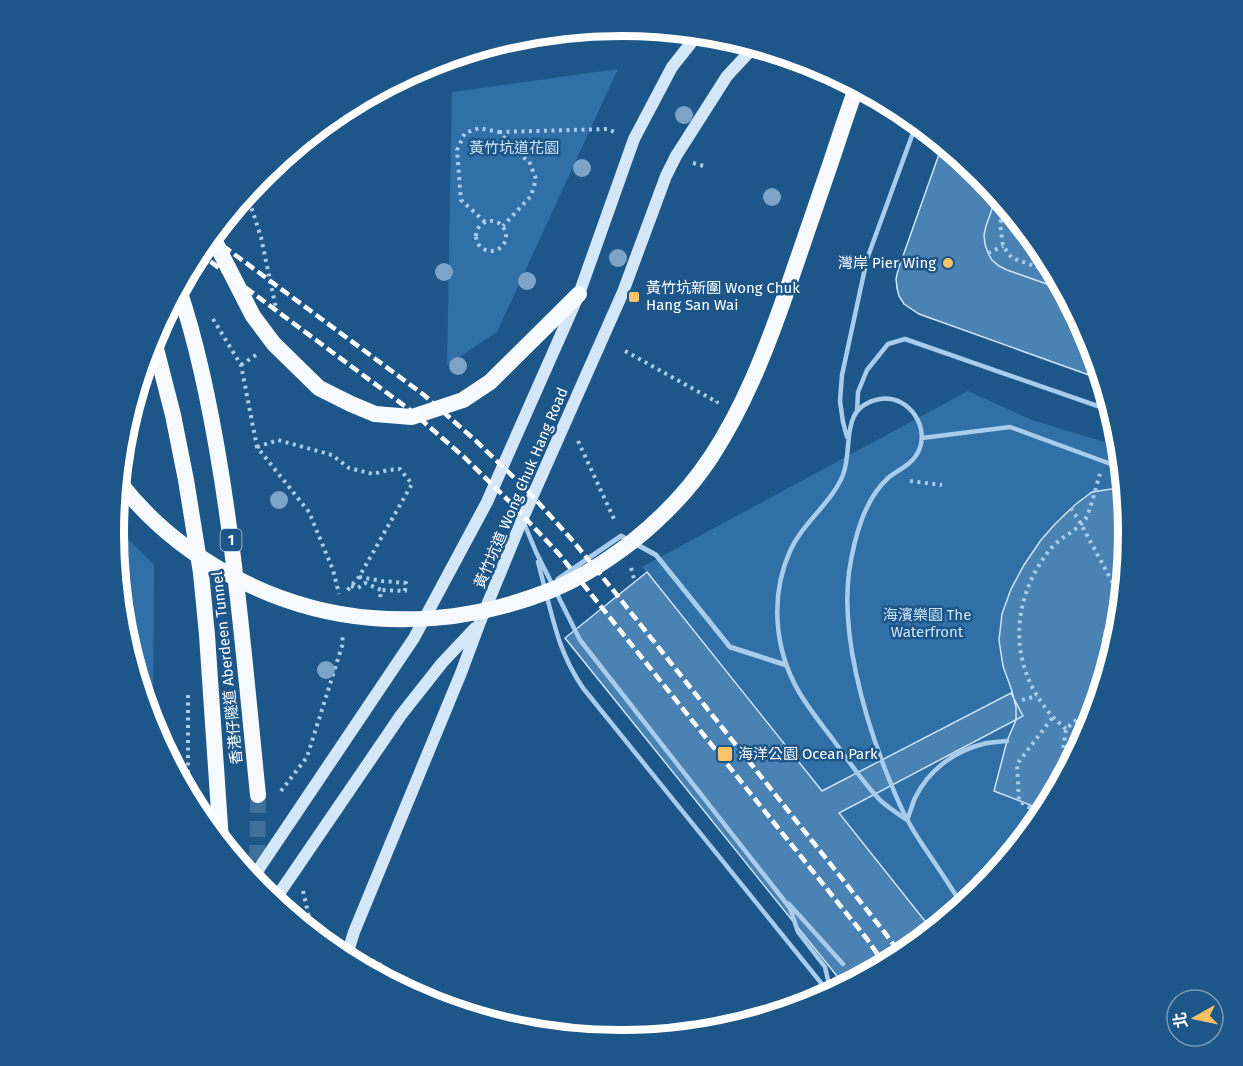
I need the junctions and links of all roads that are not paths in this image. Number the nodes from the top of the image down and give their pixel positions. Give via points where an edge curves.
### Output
1 (692, 41) edge
2 (749, 53) edge
3 (854, 94) edge
4 (914, 131) edge
5 (217, 245) edge
6 (579, 294) junction
7 (182, 301) edge
8 (157, 355) edge
9 (1103, 408) edge
10 (857, 411) junction
11 (922, 438) junction
12 (848, 440) junction
13 (1114, 465) edge
14 (127, 491) edge
15 (522, 520) junction
16 (536, 552) junction
17 (551, 584) junction
18 (480, 622) junction
19 (786, 665) junction
20 (1006, 741) dead end
21 (258, 795) tunnel mouth
22 (907, 820) junction
23 (220, 826) edge
24 (258, 871) edge
25 (769, 882) junction
26 (280, 894) edge
27 (958, 898) edge
28 (349, 948) edge
29 (843, 964) dead end
30 (829, 984) edge
31 (825, 986) edge

1 - 6 main road, 黃竹坑道 Wong Chuk Hang Road via 672,67 634,139
2 - 15 main road, 黃竹坑道 Wong Chuk Hang Road via 727,76 675,156 623,292
3 - 14 highway via 771,335 722,439 698,475 661,517 621,550 569,583 478,613 392,620 339,613 287,600 203,559 179,542
4 - 12 lane via 867,259 842,375 840,400
5 - 6 highway via 253,316 274,344 319,388 375,414 412,417 463,400 490,382
6 - 24 main road, 黃竹坑道 Wong Chuk Hang Road via 487,502 414,638
7 - 21 highway, 香港仔隧道 Aberdeen Tunnel / 1 via 210,408 228,518
8 - 23 highway, 香港仔隧道 Aberdeen Tunnel via 184,469 201,573
9 - 10 lane via 905,339 888,344 867,370 858,392
10 - 11 lane via 884,398 900,401 920,423
10 - 12 lane
11 - 13 lane via 1010,427
11 - 22 lane via 918,453 888,479 861,521 853,547 847,601 853,655 869,723
12 - 19 lane via 843,474 836,489 790,549 780,578 778,637
15 - 16 lane
15 - 18 main road, 黃竹坑道 Wong Chuk Hang Road
16 - 17 lane
16 - 31 lane via 556,636 583,688
17 - 19 street via 621,536 656,555 730,647
17 - 25 lane via 580,640
18 - 26 main road via 401,715
18 - 28 main road, 黃竹坑道 Wong Chuk Hang Road
19 - 22 lane via 799,692 864,782
20 - 22 lane via 973,747 943,763 927,779
22 - 27 lane
25 - 29 lane
25 - 30 lane via 790,908 798,932 825,967

